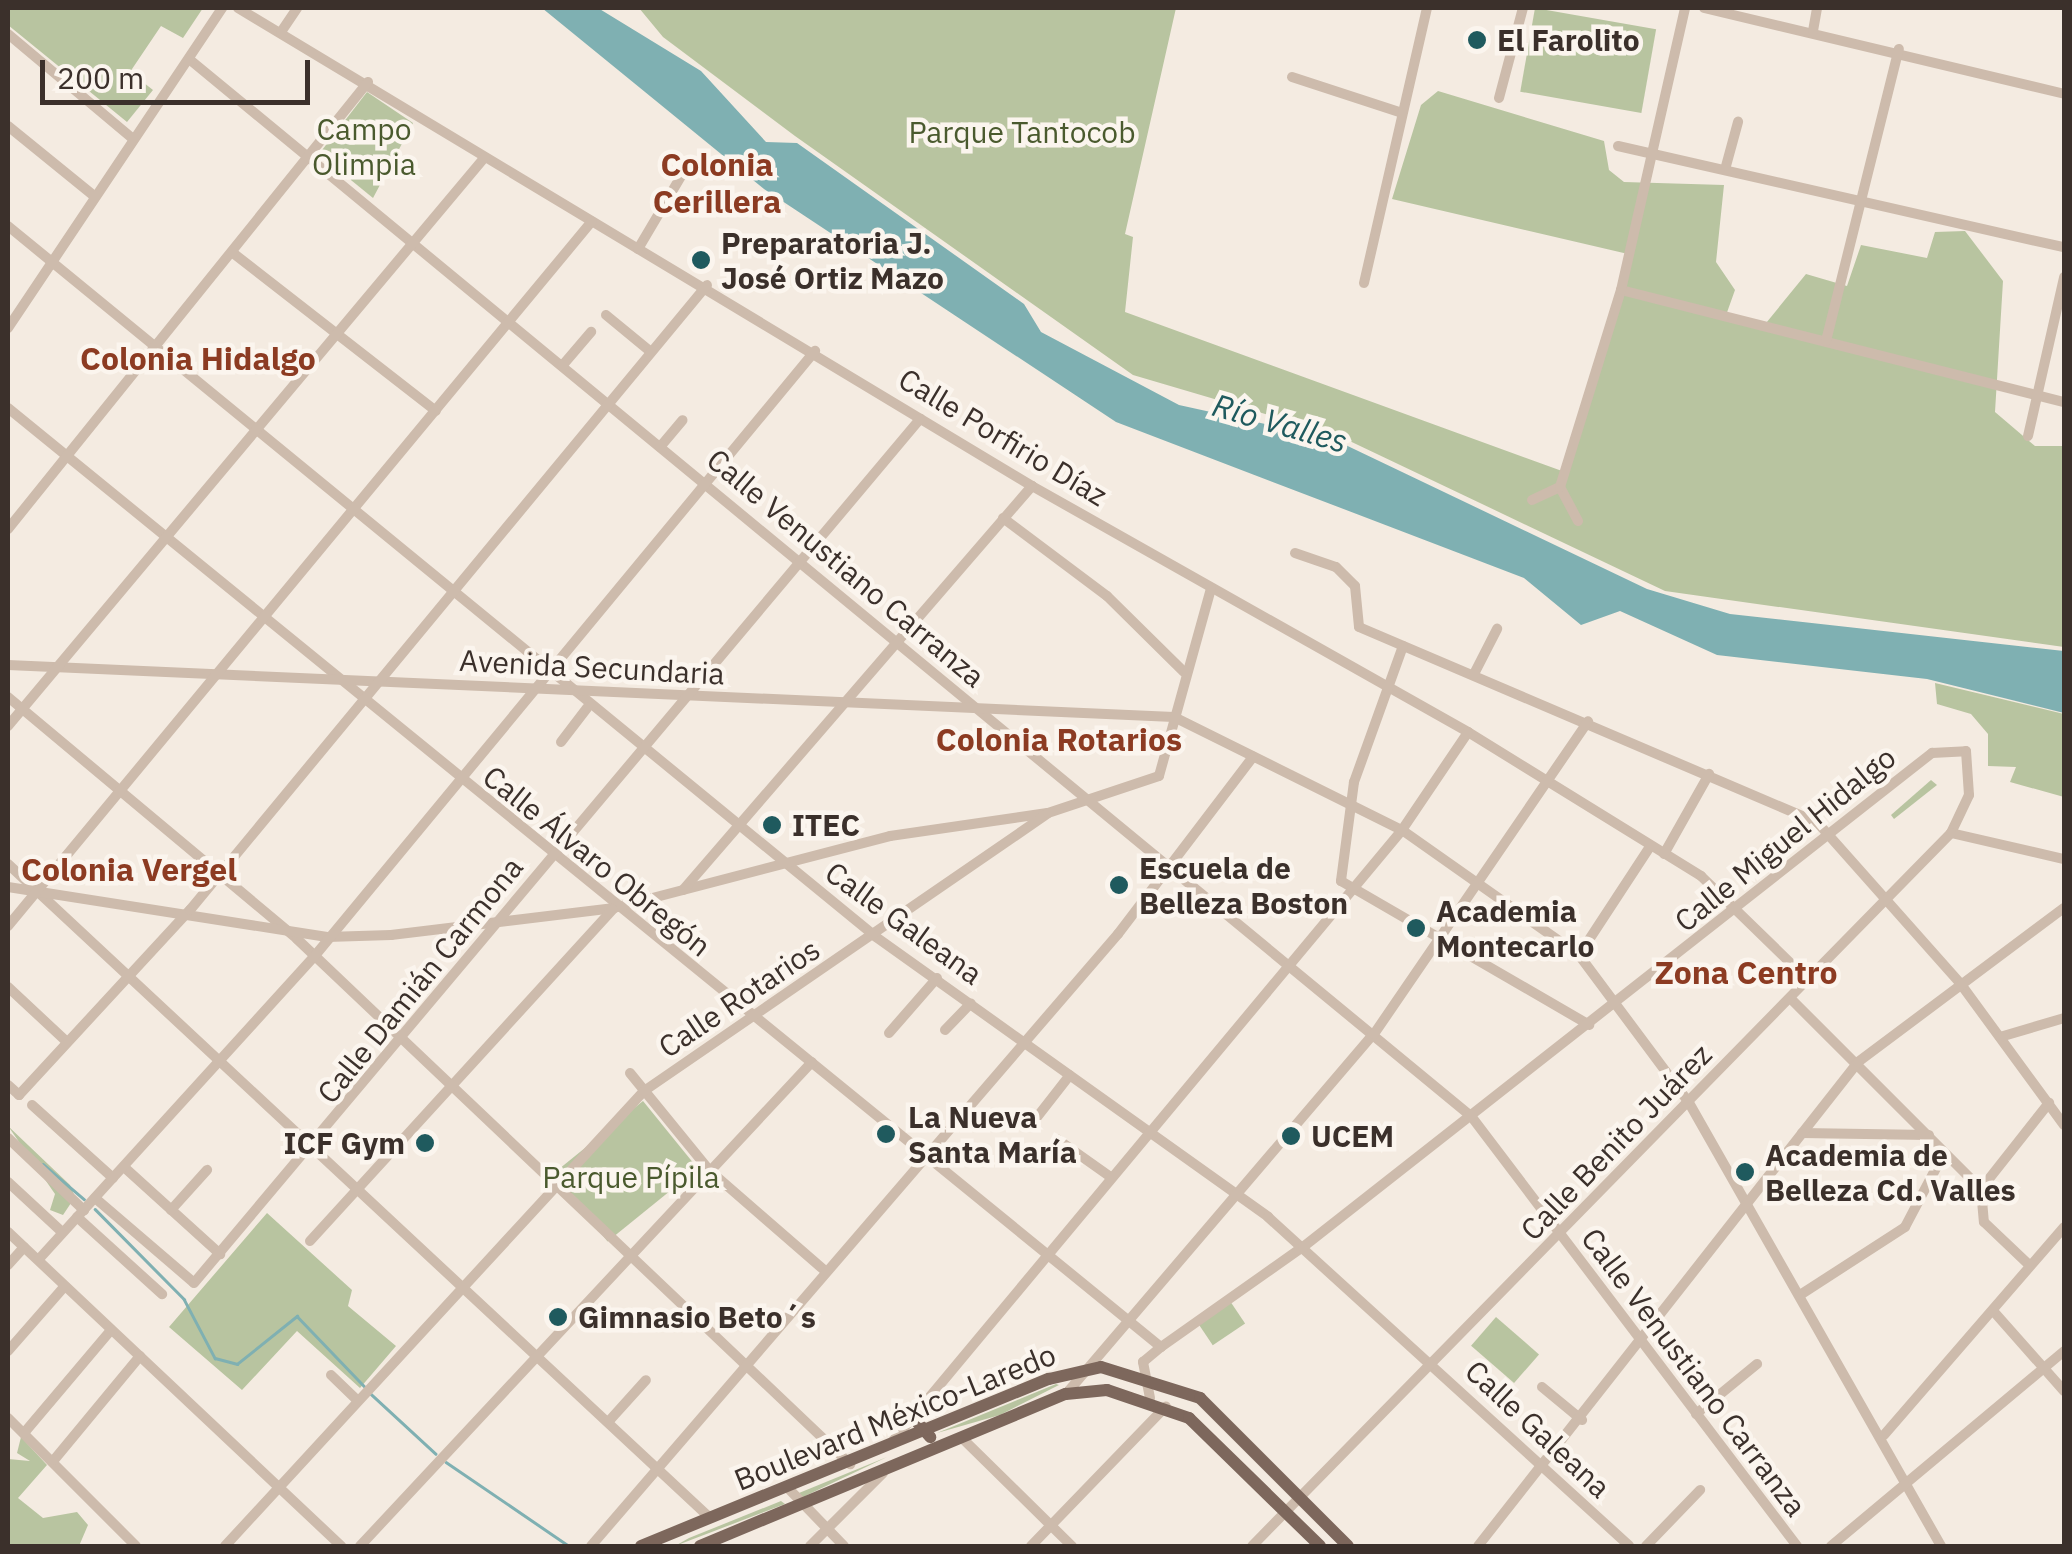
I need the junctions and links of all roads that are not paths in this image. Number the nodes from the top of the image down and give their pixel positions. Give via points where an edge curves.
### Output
1 (222, 8) edge
2 (238, 8) edge
3 (297, 8) edge
4 (1427, 8) edge
5 (1523, 8) edge
6 (1684, 8) edge
7 (1704, 8) edge
8 (1816, 8) edge
9 (1742, 11) edge
10 (281, 32) junction
11 (1814, 32) junction
12 (10, 41) edge
13 (1898, 49) junction
14 (189, 59) junction
15 (1292, 77) dead end
16 (368, 82) junction
17 (2064, 94) edge
18 (1499, 98) dead end
19 (1402, 114) junction
20 (1738, 122) dead end
21 (8, 126) edge
22 (133, 138) junction
23 (1618, 146) dead end
24 (1652, 149) junction
25 (310, 156) junction
26 (485, 157) junction
27 (1726, 166) junction
28 (683, 174) dead end
29 (94, 196) junction
30 (1864, 200) junction
31 (592, 221) junction
32 (8, 226) edge
33 (413, 243) junction
34 (2064, 248) edge
35 (638, 249) junction
36 (234, 253) junction
37 (52, 262) junction
38 (2064, 277) edge
39 (1364, 283) dead end
40 (708, 285) junction
41 (1621, 290) junction
42 (606, 315) dead end
43 (510, 324) junction
44 (8, 328) edge
45 (334, 331) junction
46 (590, 332) dead end
47 (1826, 340) junction
48 (156, 346) junction
49 (815, 351) junction
50 (651, 352) junction
51 (562, 366) junction
52 (2039, 395) junction
53 (2064, 402) edge
54 (608, 406) junction
55 (8, 408) edge
56 (436, 412) junction
57 (920, 419) junction
58 (683, 420) dead end
59 (252, 426) junction
60 (2028, 436) dead end
61 (660, 448) junction
62 (68, 455) junction
63 (706, 485) junction
64 (1032, 486) junction
65 (1560, 487) junction
66 (1532, 500) dead end
67 (352, 513) junction
68 (1003, 518) junction
69 (1578, 521) dead end
70 (8, 529) edge
71 (164, 533) junction
72 (1295, 554) dead end
73 (800, 559) junction
74 (1211, 589) junction
75 (451, 593) junction
76 (262, 619) junction
77 (1497, 629) dead end
78 (899, 641) junction
79 (1403, 646) junction
80 (8, 665) edge
81 (58, 665) junction
82 (217, 672) junction
83 (1184, 672) junction
84 (547, 674) junction
85 (1474, 674) junction
86 (333, 679) junction
87 (374, 680) junction
88 (1386, 684) junction
89 (530, 687) junction
90 (570, 694) junction
91 (8, 696) edge
92 (360, 698) junction
93 (691, 699) junction
94 (842, 703) junction
95 (587, 708) junction
96 (22, 709) junction
97 (977, 709) junction
98 (1174, 718) junction
99 (1588, 721) junction
100 (8, 726) edge
101 (1468, 732) junction
102 (561, 742) dead end
103 (1966, 752) joint
104 (644, 754) junction
105 (1253, 757) junction
106 (1710, 774) junction
107 (455, 778) junction
108 (1547, 784) junction
109 (120, 791) junction
110 (1084, 795) junction
111 (1349, 805) junction
112 (1048, 813) junction
113 (739, 828) junction
114 (1402, 830) junction
115 (1951, 833) junction
116 (1833, 838) junction
117 (1649, 848) junction
118 (1664, 854) junction
119 (553, 858) junction
120 (2064, 859) edge
121 (8, 864) edge
122 (786, 866) junction
123 (1170, 870) junction
124 (222, 873) junction
125 (1479, 884) junction
126 (8, 886) edge
127 (683, 890) junction
128 (1348, 890) junction
129 (37, 892) junction
130 (1886, 903) junction
131 (614, 908) junction
132 (2064, 908) edge
133 (190, 910) junction
134 (1740, 911) junction
135 (8, 926) edge
136 (283, 927) junction
137 (497, 927) junction
138 (876, 937) junction
139 (328, 938) junction
140 (1443, 944) junction
141 (1579, 956) junction
142 (313, 958) junction
143 (1288, 966) junction
144 (127, 975) junction
145 (938, 978) junction
146 (1810, 982) junction
147 (1960, 983) junction
148 (8, 988) edge
149 (1792, 1000) junction
150 (971, 1003) junction
151 (1617, 1004) junction
152 (752, 1016) junction
153 (2064, 1018) edge
154 (1588, 1025) junction
155 (945, 1030) dead end
156 (889, 1033) dead end
157 (1374, 1034) junction
158 (2000, 1037) junction
159 (404, 1040) junction
160 (66, 1042) junction
161 (1024, 1042) junction
162 (220, 1059) junction
163 (812, 1062) junction
164 (1858, 1062) junction
165 (630, 1073) dead end
166 (1070, 1075) junction
167 (8, 1085) edge
168 (451, 1088) junction
169 (644, 1091) junction
170 (1688, 1101) junction
171 (2050, 1102) junction
172 (32, 1105) dead end
173 (1470, 1116) junction
174 (1034, 1121) dead end
175 (2064, 1125) edge
176 (1802, 1132) junction
177 (1148, 1134) junction
178 (1930, 1135) junction
179 (8, 1138) edge
180 (1057, 1139) dead end
181 (316, 1146) junction
182 (925, 1153) junction
183 (1944, 1154) junction
184 (124, 1167) junction
185 (207, 1170) dead end
186 (709, 1170) junction
187 (113, 1178) junction
188 (1112, 1178) junction
189 (8, 1182) edge
190 (361, 1187) junction
191 (557, 1187) junction
192 (1981, 1189) junction
193 (1234, 1192) junction
194 (95, 1198) junction
195 (171, 1210) junction
196 (1748, 1210) junction
197 (80, 1213) junction
198 (2064, 1227) edge
199 (8, 1232) edge
200 (62, 1232) junction
201 (1559, 1236) junction
202 (310, 1241) dead end
203 (24, 1247) junction
204 (1304, 1247) junction
205 (1050, 1252) junction
206 (220, 1254) junction
207 (632, 1256) junction
208 (39, 1259) junction
209 (2027, 1263) junction
210 (8, 1264) edge
211 (823, 1269) junction
212 (65, 1286) junction
213 (465, 1288) junction
214 (162, 1294) dead end
215 (1800, 1295) junction
216 (1994, 1313) junction
217 (1129, 1316) junction
218 (112, 1330) junction
219 (1643, 1343) junction
220 (1161, 1346) junction
221 (8, 1351) edge
222 (2064, 1351) edge
223 (538, 1354) junction
224 (140, 1356) junction
225 (746, 1363) junction
226 (1757, 1364) dead end
227 (1434, 1367) junction
228 (2045, 1368) junction
229 (1078, 1371) junction
230 (331, 1374) dead end
231 (1144, 1375) junction
232 (646, 1380) dead end
233 (1542, 1387) dead end
234 (2064, 1391) edge
235 (364, 1394) junction
236 (1066, 1394) junction
237 (1150, 1398) junction
238 (1166, 1405) junction
239 (1696, 1414) junction
240 (912, 1416) junction
241 (8, 1418) edge
242 (1582, 1420) junction
243 (609, 1421) junction
244 (24, 1432) junction
245 (925, 1433) junction
246 (1884, 1435) junction
247 (964, 1439) junction
248 (940, 1447) junction
249 (886, 1450) junction
250 (54, 1460) junction
251 (850, 1464) junction
252 (655, 1468) junction
253 (1544, 1468) junction
254 (887, 1469) junction
255 (1908, 1482) junction
256 (787, 1487) junction
257 (276, 1488) junction
258 (1700, 1490) dead end
259 (1300, 1498) junction
260 (804, 1505) junction
261 (1286, 1512) junction
262 (710, 1518) junction
263 (1051, 1526) junction
264 (826, 1530) junction
265 (136, 1546) edge
266 (225, 1546) edge
267 (341, 1546) edge
268 (360, 1546) edge
269 (592, 1546) edge
270 (643, 1546) edge
271 (700, 1546) edge
272 (810, 1546) edge
273 (844, 1546) edge
274 (1031, 1546) edge
275 (1072, 1546) edge
276 (1252, 1546) edge
277 (1320, 1546) edge
278 (1348, 1546) edge
279 (1478, 1546) edge
280 (1629, 1546) edge
281 (1646, 1546) edge
282 (1796, 1546) edge
283 (1832, 1546) edge
284 (1940, 1546) edge

1 - 14 street
2 - 10 street, Calle Porfirio Díaz
3 - 10 street
4 - 19 street
5 - 18 street
6 - 24 street
7 - 9 street
8 - 11 street
9 - 11 street
10 - 16 street, Calle Porfirio Díaz
11 - 13 street
12 - 22 street
13 - 17 street
13 - 30 street
14 - 22 street
14 - 25 street, Calle Venustiano Carranza
15 - 19 street
16 - 25 street
16 - 26 street, Calle Porfirio Díaz
19 - 39 street
20 - 27 street
21 - 29 street
22 - 29 street
23 - 24 street
24 - 27 street
24 - 41 street
25 - 33 street, Calle Venustiano Carranza
25 - 36 street
26 - 31 street, Calle Porfirio Díaz
26 - 33 street
27 - 30 street
28 - 35 street
29 - 37 street
30 - 34 street
30 - 47 street
31 - 35 street, Calle Porfirio Díaz
31 - 43 street
32 - 37 street, Calle Galeana
33 - 43 street, Calle Venustiano Carranza
33 - 45 street
35 - 40 street, Calle Porfirio Díaz
36 - 45 street
36 - 48 street
37 - 44 street
37 - 48 street, Calle Galeana
38 - 52 street
40 - 49 street, Calle Porfirio Díaz
40 - 50 street
41 - 47 street
41 - 65 street
42 - 50 street
43 - 51 street, Calle Venustiano Carranza
43 - 56 street
45 - 56 street
45 - 59 street
46 - 51 street
47 - 52 street
48 - 59 street, Calle Galeana
48 - 62 street
49 - 57 street, Calle Porfirio Díaz
49 - 63 street
50 - 54 street
51 - 54 street, Calle Venustiano Carranza
52 - 53 street
52 - 60 street
54 - 61 street, Calle Venustiano Carranza
54 - 75 street
55 - 62 street, Calle Álvaro Obregón
56 - 67 street
57 - 64 street, Calle Porfirio Díaz
57 - 73 street, Calle Damián Carmona
58 - 61 street
59 - 67 street, Calle Galeana
59 - 71 street
61 - 63 street, Calle Venustiano Carranza
62 - 70 street
62 - 71 street, Calle Álvaro Obregón
63 - 73 street, Calle Venustiano Carranza
63 - 84 street
64 - 68 street
64 - 74 street, Calle Porfirio Díaz
65 - 66 street
65 - 69 street
67 - 75 street, Calle Galeana
67 - 76 street
68 - 78 street
68 - 83 street via 1107,596
71 - 76 street, Calle Álvaro Obregón
71 - 81 street
72 - 79 street via 1336,567 1356,586 1359,628
73 - 78 street, Calle Venustiano Carranza
73 - 93 street, Calle Damián Carmona
74 - 83 street, Calle Rotarios
74 - 88 street, Calle Porfirio Díaz
75 - 84 street, Calle Galeana
75 - 87 street
76 - 82 street
76 - 86 street, Calle Álvaro Obregón
77 - 85 street
78 - 94 street
78 - 97 street, Calle Venustiano Carranza
79 - 85 street
79 - 88 street
80 - 81 street, Avenida Secundaria
81 - 82 street, Avenida Secundaria
81 - 96 street
82 - 86 street, Avenida Secundaria
82 - 109 street
83 - 98 street, Calle Rotarios
84 - 89 street
84 - 90 street, Calle Galeana
85 - 99 street
86 - 87 street, Avenida Secundaria
86 - 92 street, Calle Álvaro Obregón
87 - 89 street, Avenida Secundaria
87 - 92 street
88 - 101 street, Calle Porfirio Díaz
88 - 111 street
89 - 90 street, Avenida Secundaria
89 - 107 street
90 - 93 street, Avenida Secundaria
90 - 95 street, Calle Galeana
91 - 96 street
92 - 107 street, Calle Álvaro Obregón
92 - 124 street
93 - 94 street, Avenida Secundaria
93 - 104 street, Calle Damián Carmona
94 - 97 street, Avenida Secundaria
94 - 113 street
95 - 102 street
95 - 104 street, Calle Galeana
96 - 100 street
96 - 109 street
97 - 98 street, Avenida Secundaria
97 - 110 street, Calle Venustiano Carranza
98 - 105 street
98 - 110 street, Calle Rotarios via 1158,776
99 - 106 street
99 - 108 street
101 - 108 street, Calle Porfirio Díaz
101 - 114 street
103 - 115 street, Calle Benito Juárez via 1969,794
103 - 116 street, Calle Miguel Hidalgo via 1932,753
104 - 113 street, Calle Galeana
104 - 119 street, Calle Damián Carmona
105 - 111 street
105 - 123 street
106 - 116 street
106 - 118 street
107 - 119 street, Calle Álvaro Obregón
107 - 139 street
108 - 117 street, Calle Porfirio Díaz
108 - 125 street
109 - 124 street
109 - 129 street
110 - 112 street, Calle Rotarios
110 - 123 street, Calle Venustiano Carranza
111 - 114 street
111 - 128 street via 1340,881
112 - 122 street via 890,836
112 - 138 street, Calle Rotarios
113 - 122 street, Calle Galeana
113 - 127 street
114 - 125 street
114 - 128 street
115 - 120 street
115 - 130 street, Calle Benito Juárez
116 - 130 street
116 - 134 street, Calle Miguel Hidalgo
117 - 118 street, Calle Porfirio Díaz
117 - 141 street
118 - 134 street, Calle Porfirio Díaz
119 - 131 street, Calle Álvaro Obregón
119 - 137 street, Calle Damián Carmona
121 - 129 street
122 - 127 street
122 - 138 street, Calle Galeana
123 - 143 street, Calle Venustiano Carranza
123 - 161 street
124 - 133 street
124 - 136 street
125 - 140 street
125 - 141 street
126 - 129 street
127 - 131 street
128 - 140 street
128 - 143 street
129 - 133 street
129 - 135 street
129 - 144 street
130 - 146 street, Calle Benito Juárez
130 - 147 street
131 - 137 street
131 - 152 street, Calle Álvaro Obregón
131 - 168 street
132 - 147 street
133 - 136 street
133 - 144 street
134 - 146 street, Calle Porfirio Díaz
134 - 151 street, Calle Miguel Hidalgo
136 - 139 street
136 - 142 street
137 - 139 street
137 - 159 street, Calle Damián Carmona
138 - 145 street, Calle Galeana
138 - 152 street, Calle Rotarios
139 - 142 street
140 - 154 street
140 - 157 street
141 - 151 street
142 - 159 street
142 - 162 street
143 - 157 street, Calle Venustiano Carranza
143 - 177 street
144 - 160 street
144 - 162 street
145 - 150 street, Calle Galeana
145 - 156 street
146 - 149 street, Calle Benito Juárez
147 - 158 street
147 - 164 street
148 - 160 street
149 - 164 street
149 - 170 street, Calle Benito Juárez
150 - 155 street
150 - 161 street, Calle Galeana
151 - 154 street, Calle Miguel Hidalgo
151 - 170 street
152 - 163 street, Calle Álvaro Obregón
152 - 169 street, Calle Rotarios
153 - 158 street
154 - 173 street, Calle Miguel Hidalgo
157 - 173 street, Calle Venustiano Carranza
157 - 193 street
158 - 171 street
159 - 168 street
159 - 181 street, Calle Damián Carmona
160 - 167 street via 18,1095
161 - 166 street, Calle Galeana
161 - 182 street
162 - 181 street
162 - 184 street
163 - 182 street, Calle Álvaro Obregón
163 - 186 street
164 - 176 street
164 - 178 street
165 - 169 street
166 - 174 street
166 - 177 street, Calle Galeana
168 - 190 street
168 - 191 street
169 - 186 street
169 - 191 street, Calle Rotarios
170 - 196 street
170 - 201 street, Calle Benito Juárez
171 - 175 street
171 - 192 street
172 - 187 street
173 - 201 street, Calle Venustiano Carranza
173 - 204 street, Calle Miguel Hidalgo
176 - 178 street
176 - 196 street
177 - 188 street
177 - 193 street, Calle Galeana
178 - 183 street
179 - 197 street
180 - 188 street
181 - 190 street
181 - 206 street, Calle Damián Carmona
182 - 205 street, Calle Álvaro Obregón
182 - 211 street
183 - 192 street
183 - 215 street via 1905,1227
184 - 187 street
184 - 195 street
185 - 195 street
186 - 207 street
186 - 211 street
187 - 194 street
188 - 205 street
189 - 200 street
190 - 202 street
190 - 213 street
191 - 207 street
191 - 213 street, Calle Rotarios
192 - 209 street via 1984,1222
193 - 204 street, Calle Galeana
193 - 217 street
194 - 197 street
194 - 206 street, Calle Damián Carmona via 190,1284
195 - 206 street
196 - 215 street
196 - 219 street
197 - 200 street
197 - 214 street
198 - 209 street
199 - 203 street
200 - 208 street
201 - 219 street, Calle Venustiano Carranza
201 - 227 street, Calle Benito Juárez
203 - 208 street
203 - 210 street
204 - 220 street, Calle Miguel Hidalgo
204 - 227 street, Calle Galeana
205 - 217 street, Calle Álvaro Obregón
205 - 240 street
207 - 223 street
207 - 225 street
208 - 212 street
209 - 216 street
211 - 225 street
212 - 218 street
212 - 221 street
213 - 223 street
213 - 235 street, Calle Rotarios
215 - 246 street
216 - 228 street
216 - 246 street
217 - 220 street, Calle Álvaro Obregón
217 - 229 street
218 - 224 street
218 - 244 street
219 - 239 street, Calle Venustiano Carranza
219 - 242 street
220 - 231 street, Calle Miguel Hidalgo via 1143,1362
222 - 228 street
223 - 243 street
223 - 268 street
224 - 250 street
224 - 257 street
225 - 251 street
225 - 252 street
226 - 239 street
227 - 253 street, Calle Galeana
227 - 259 street, Calle Benito Juárez
228 - 234 street
228 - 255 street
229 - 231 main road, Boulevard México-Laredo
229 - 236 street
229 - 245 main road, Boulevard México-Laredo
230 - 235 street
231 - 237 street
231 - 259 main road, Boulevard México-Laredo via 1200,1398
232 - 243 street
233 - 242 street
235 - 257 street, Calle Rotarios
236 - 237 main road, Boulevard México-Laredo
236 - 247 main road, Boulevard México-Laredo
237 - 238 main road, Boulevard México-Laredo
238 - 261 main road, Boulevard México-Laredo via 1215,1438
238 - 263 street
239 - 282 street, Calle Venustiano Carranza
240 - 245 main road
240 - 249 street
241 - 244 street
242 - 253 street
243 - 252 street
244 - 250 street
245 - 248 main road
245 - 249 main road, Boulevard México-Laredo
246 - 255 street
247 - 248 main road, Boulevard México-Laredo
247 - 263 street
248 - 254 main road, Boulevard México-Laredo
249 - 251 main road, Boulevard México-Laredo
250 - 265 street
251 - 256 main road, Boulevard México-Laredo
252 - 262 street
252 - 269 street
253 - 279 street
253 - 280 street, Calle Galeana
254 - 260 main road, Boulevard México-Laredo
254 - 264 street
255 - 283 street
255 - 284 street
256 - 260 street
256 - 262 main road, Boulevard México-Laredo
257 - 266 street, Calle Rotarios
257 - 267 street
258 - 281 street
259 - 261 street, Calle Benito Juárez
259 - 278 main road, Boulevard México-Laredo
260 - 264 street
260 - 271 main road, Boulevard México-Laredo
261 - 276 street, Calle Benito Juárez
261 - 277 main road, Boulevard México-Laredo
262 - 270 main road, Boulevard México-Laredo
263 - 274 street
263 - 275 street
264 - 272 street
264 - 273 street

